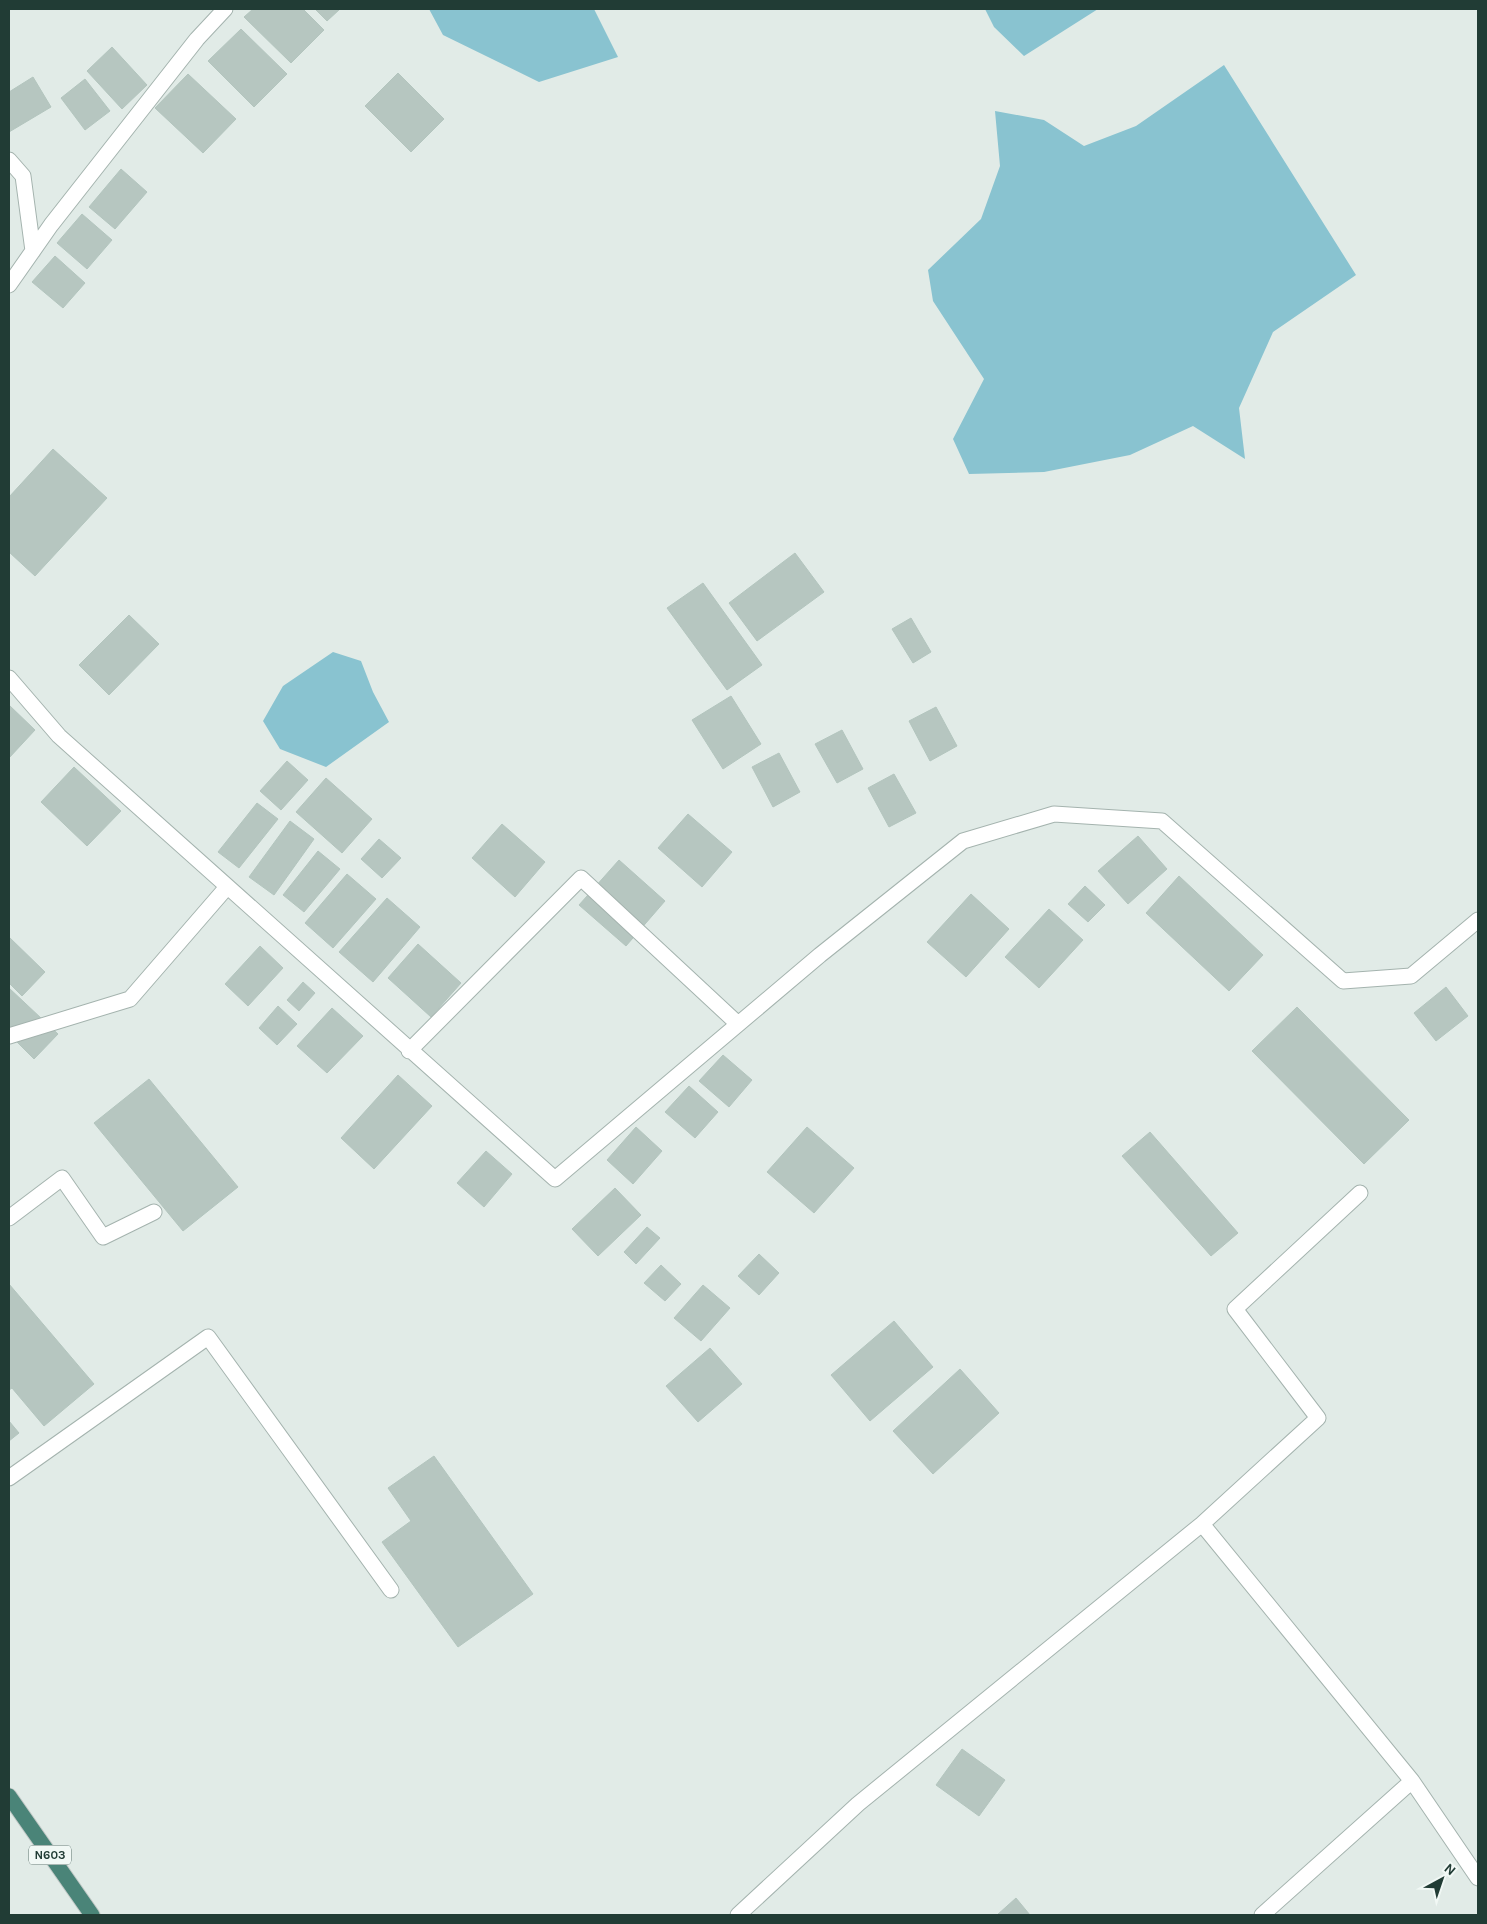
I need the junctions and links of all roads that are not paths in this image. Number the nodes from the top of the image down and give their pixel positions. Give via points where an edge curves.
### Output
1 (225, 9) edge
2 (9, 160) edge
3 (33, 251) junction
4 (9, 285) edge
5 (9, 678) edge
6 (227, 887) junction
7 (1478, 920) edge
8 (738, 1024) junction
9 (9, 1036) edge
10 (409, 1051) junction
11 (1360, 1193) dead end
12 (154, 1212) dead end
13 (9, 1218) edge
14 (9, 1478) edge
15 (1202, 1524) junction
16 (391, 1590) dead end
17 (1412, 1781) junction
18 (9, 1796) edge
19 (1478, 1878) edge
20 (92, 1915) edge
21 (738, 1915) edge
22 (1262, 1915) edge

1 - 3 street via 197,39
2 - 3 street via 23,176
3 - 4 street
5 - 6 street via 59,736
6 - 9 street via 130,999
6 - 10 street
7 - 8 street via 1412,976 1343,980 1162,821 1054,814 963,841
8 - 10 street via 554,1179
8 - 10 street via 581,878
11 - 15 street via 1235,1308 1318,1418
12 - 13 street via 103,1237 62,1178
14 - 16 street via 208,1337
15 - 17 street
15 - 21 street via 858,1804
17 - 19 street
17 - 22 street
18 - 20 highway, N603

